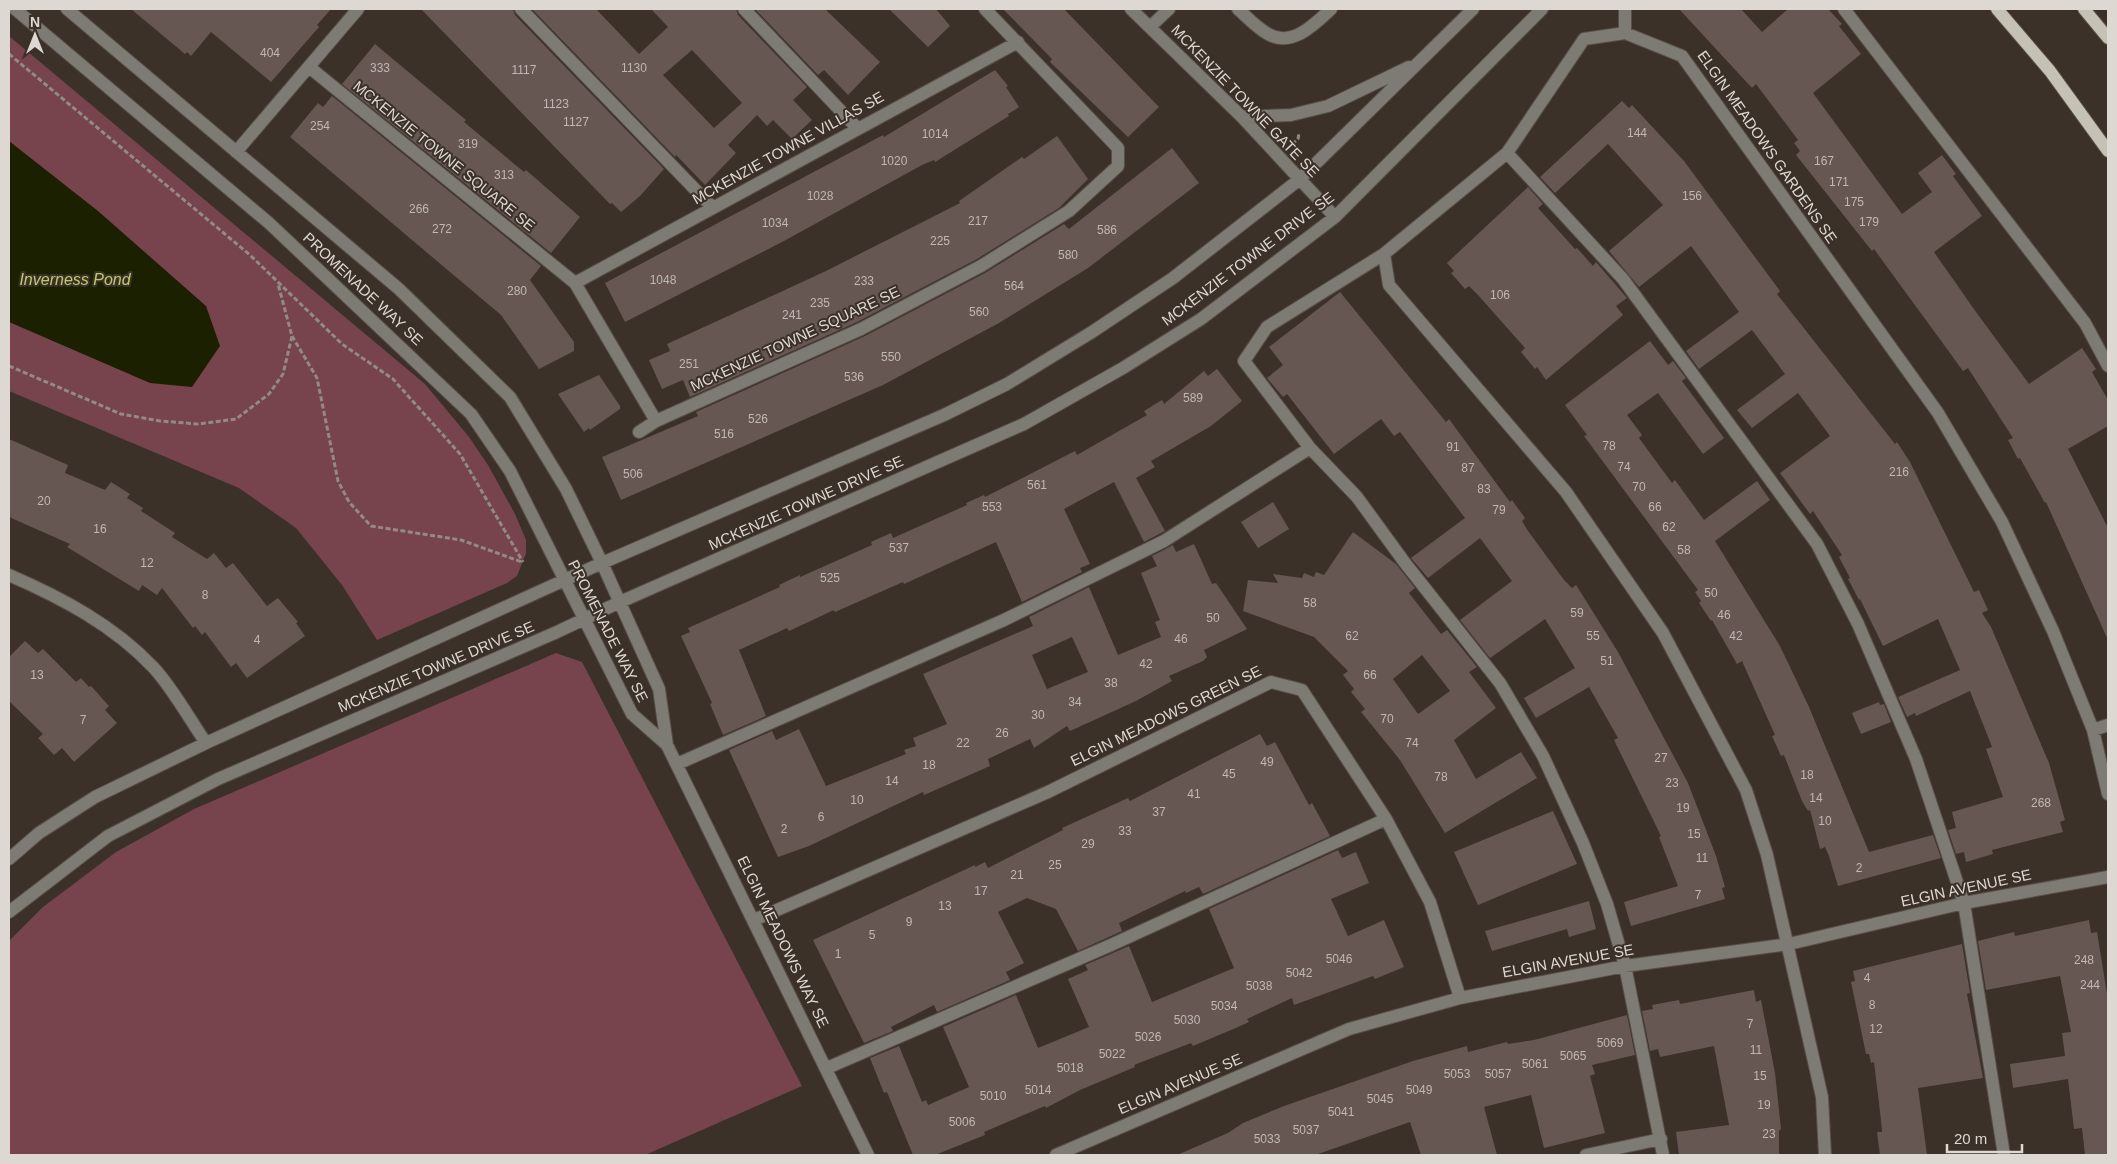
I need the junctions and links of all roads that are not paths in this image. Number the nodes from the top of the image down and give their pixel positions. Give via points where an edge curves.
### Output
1 (15, 9) edge
2 (67, 9) edge
3 (358, 9) edge
4 (521, 9) edge
5 (744, 9) edge
6 (985, 9) edge
7 (1131, 9) edge
8 (1169, 9) edge
9 (1238, 9) edge
10 (1331, 9) edge
11 (1473, 9) edge
12 (1542, 9) edge
13 (1625, 9) edge
14 (1844, 9) edge
15 (1997, 9) edge
16 (2084, 9) edge
17 (1150, 27) junction
18 (1625, 33) junction
19 (2108, 38) edge
20 (1018, 42) junction
21 (1418, 63) junction
22 (309, 67) junction
23 (1242, 117) junction
24 (858, 129) junction
25 (2108, 151) edge
26 (236, 152) junction
27 (1507, 152) junction
28 (1300, 179) junction
29 (713, 208) junction
30 (1335, 217) junction
31 (1384, 254) junction
32 (574, 284) junction
33 (2108, 366) edge
34 (656, 421) junction
35 (639, 432) dead end
36 (1310, 448) junction
37 (602, 563) junction
38 (9, 576) edge
39 (565, 581) junction
40 (620, 602) junction
41 (584, 620) junction
42 (2108, 725) edge
43 (2093, 730) junction
44 (206, 743) junction
45 (667, 745) junction
46 (677, 764) junction
47 (2108, 794) edge
48 (1386, 819) junction
49 (9, 858) edge
50 (2108, 877) edge
51 (1964, 903) junction
52 (9, 912) edge
53 (754, 920) junction
54 (1789, 944) junction
55 (1625, 966) junction
56 (1460, 998) junction
57 (827, 1068) junction
58 (1661, 1138) junction
59 (868, 1155) edge
60 (1056, 1155) edge
61 (1586, 1155) edge
62 (1663, 1155) edge
63 (1825, 1155) edge
64 (2004, 1155) edge

1 - 39 street, PROMENADE WAY SE via 270,223 471,414 510,471
2 - 26 street, PROMENADE WAY SE
3 - 22 street
4 - 29 street
5 - 24 street
6 - 20 street, MCKENZIE TOWNE SQUARE SE
7 - 17 street, MCKENZIE TOWNE GATE SE
8 - 17 street
9 - 10 street via 1268,35 1294,37 1310,29
11 - 21 street, MCKENZIE TOWNE DRIVE SE
12 - 30 street, MCKENZIE TOWNE DRIVE SE
13 - 18 street
14 - 33 street via 2085,323
15 - 25 main road via 2050,71
16 - 19 main road
17 - 23 street, MCKENZIE TOWNE GATE SE
18 - 27 street via 1584,39
18 - 43 street, ELGIN MEADOWS GARDENS SE via 1682,56 1938,413 2002,522 2053,630
20 - 24 street, MCKENZIE TOWNE VILLAS SE
20 - 34 street, MCKENZIE TOWNE SQUARE SE via 1118,148 1118,166 1070,211 981,266 861,329
21 - 23 street via 1328,106 1291,115
21 - 28 street, MCKENZIE TOWNE DRIVE SE
22 - 26 street
22 - 32 street, MCKENZIE TOWNE SQUARE SE
23 - 28 street, MCKENZIE TOWNE GATE SE
24 - 29 street, MCKENZIE TOWNE VILLAS SE
26 - 37 street, PROMENADE WAY SE via 399,289 510,397 566,489
27 - 31 street
27 - 51 street via 1623,279 1817,544 1858,624 1916,758
28 - 30 street, MCKENZIE TOWNE GATE SE
28 - 37 street, MCKENZIE TOWNE DRIVE SE via 1173,278 1007,384 944,415
29 - 32 street, MCKENZIE TOWNE VILLAS SE
30 - 40 street, MCKENZIE TOWNE DRIVE SE via 1201,318 1123,368 1024,424
31 - 36 street via 1267,327 1244,361
31 - 54 street via 1389,285 1566,492 1662,633 1746,790 1767,855
32 - 34 street, MCKENZIE TOWNE SQUARE SE
34 - 35 street, MCKENZIE TOWNE SQUARE SE
36 - 46 street via 1164,541 1004,620
36 - 55 street via 1357,497 1504,692 1543,756 1607,904
37 - 39 street, MCKENZIE TOWNE DRIVE SE
37 - 40 street, PROMENADE WAY SE
38 - 44 street via 102,623 154,668
39 - 41 street, PROMENADE WAY SE
39 - 44 street, MCKENZIE TOWNE DRIVE SE
40 - 41 street, MCKENZIE TOWNE DRIVE SE
40 - 45 street, PROMENADE WAY SE via 659,689
41 - 45 street, PROMENADE WAY SE via 632,714
41 - 52 street, MCKENZIE TOWNE DRIVE SE via 218,779 108,836
42 - 43 street
43 - 47 street, ELGIN MEADOWS GARDENS SE
44 - 49 street, MCKENZIE TOWNE DRIVE SE via 95,797 39,833
45 - 46 street, ELGIN MEADOWS WAY SE
46 - 53 street, ELGIN MEADOWS WAY SE
48 - 53 street, ELGIN MEADOWS GREEN SE via 1302,690 1272,682 1048,792
48 - 56 street, ELGIN MEADOWS GREEN SE via 1430,902
48 - 57 street via 1111,945
50 - 51 street, ELGIN AVENUE SE
51 - 54 street, ELGIN AVENUE SE
51 - 64 street
53 - 57 street, ELGIN MEADOWS WAY SE
54 - 55 street, ELGIN AVENUE SE
54 - 63 street via 1822,1097
55 - 56 street, ELGIN AVENUE SE
55 - 58 street
56 - 60 street, ELGIN AVENUE SE via 1349,1029
57 - 59 street, ELGIN MEADOWS WAY SE
58 - 61 street
58 - 62 street

